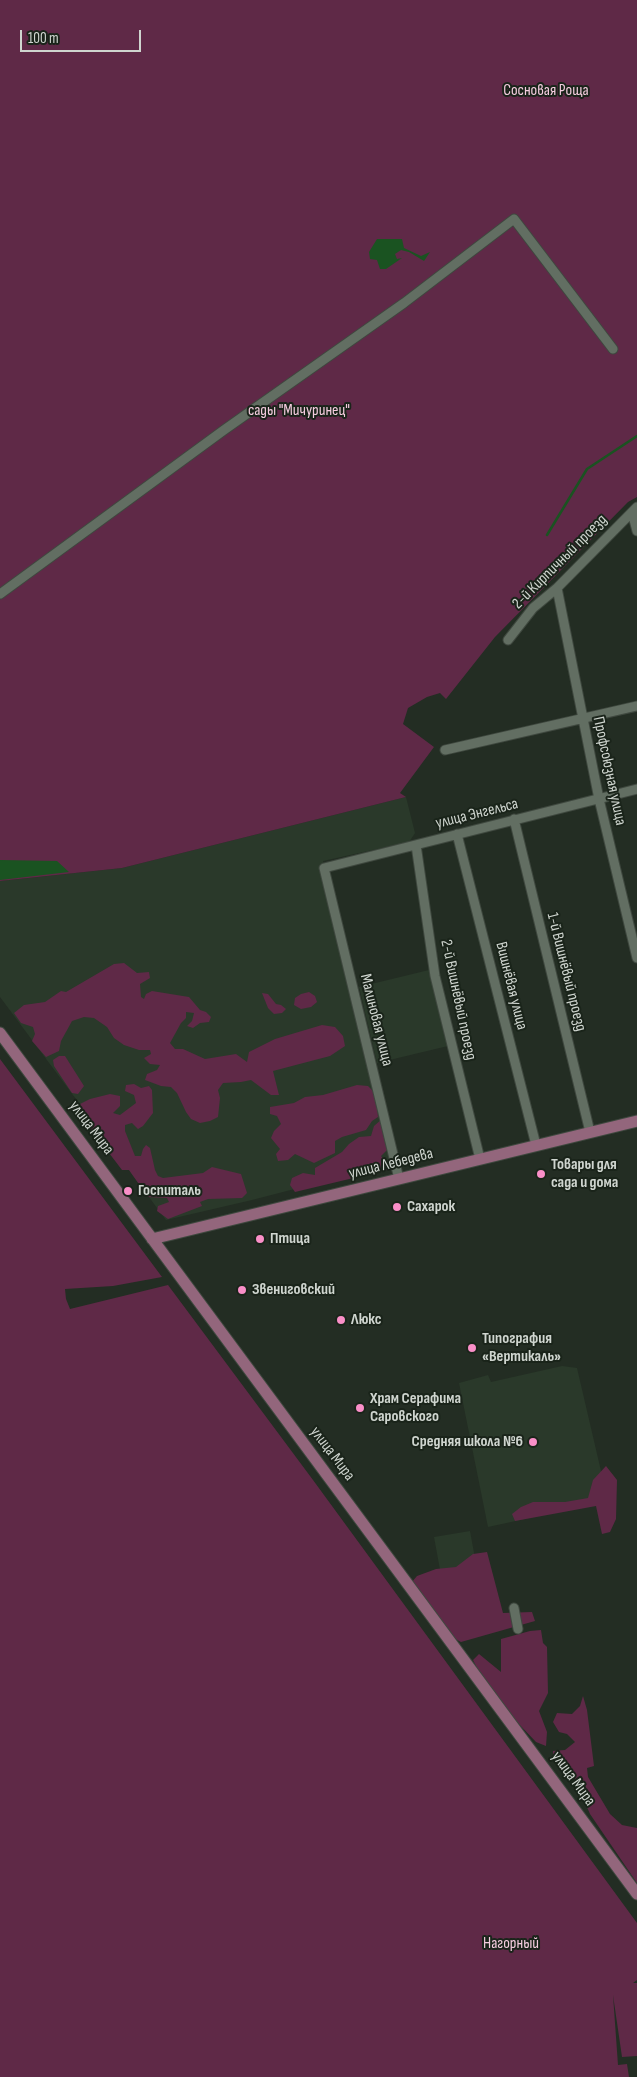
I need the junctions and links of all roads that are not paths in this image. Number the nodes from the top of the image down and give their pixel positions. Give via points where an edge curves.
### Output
1 (613, 348) dead end
2 (635, 509) edge
3 (637, 531) edge
4 (557, 588) junction
5 (0, 594) edge
6 (508, 640) dead end
7 (637, 706) edge
8 (582, 718) junction
9 (445, 750) dead end
10 (637, 789) edge
11 (599, 799) junction
12 (514, 819) junction
13 (457, 834) junction
14 (416, 845) junction
15 (324, 868) joint
16 (637, 958) edge
17 (0, 1033) edge
18 (637, 1121) edge
19 (590, 1132) junction
20 (536, 1145) junction
21 (480, 1159) junction
22 (399, 1179) junction
23 (152, 1239) junction
24 (514, 1608) dead end
25 (518, 1629) dead end
26 (637, 1894) edge

1 - 5 street via 514,219 404,303
2 - 3 street
2 - 4 street, 2-й Кирпичный проезд
4 - 6 street, 2-й Кирпичный проезд via 533,608
4 - 8 street, Профсоюзная улица
7 - 8 street
8 - 9 street
8 - 11 street, Профсоюзная улица
10 - 11 street, улица Энгельса
11 - 12 street, улица Энгельса
11 - 16 street, Профсоюзная улица
12 - 13 street, улица Энгельса
12 - 19 street, 1-й Вишнёвый проезд
13 - 14 street, улица Энгельса
13 - 20 street, Вишнёвая улица
14 - 15 street, улица Энгельса
14 - 21 street, 2-й Вишнёвый проезд via 435,976
15 - 22 street, Малиновая улица
17 - 23 main road, улица Мира
18 - 19 main road, улица Лебедева
19 - 20 main road, улица Лебедева
20 - 21 main road, улица Лебедева
21 - 22 main road, улица Лебедева
22 - 23 main road, улица Лебедева
23 - 26 main road, улица Мира
24 - 25 street

